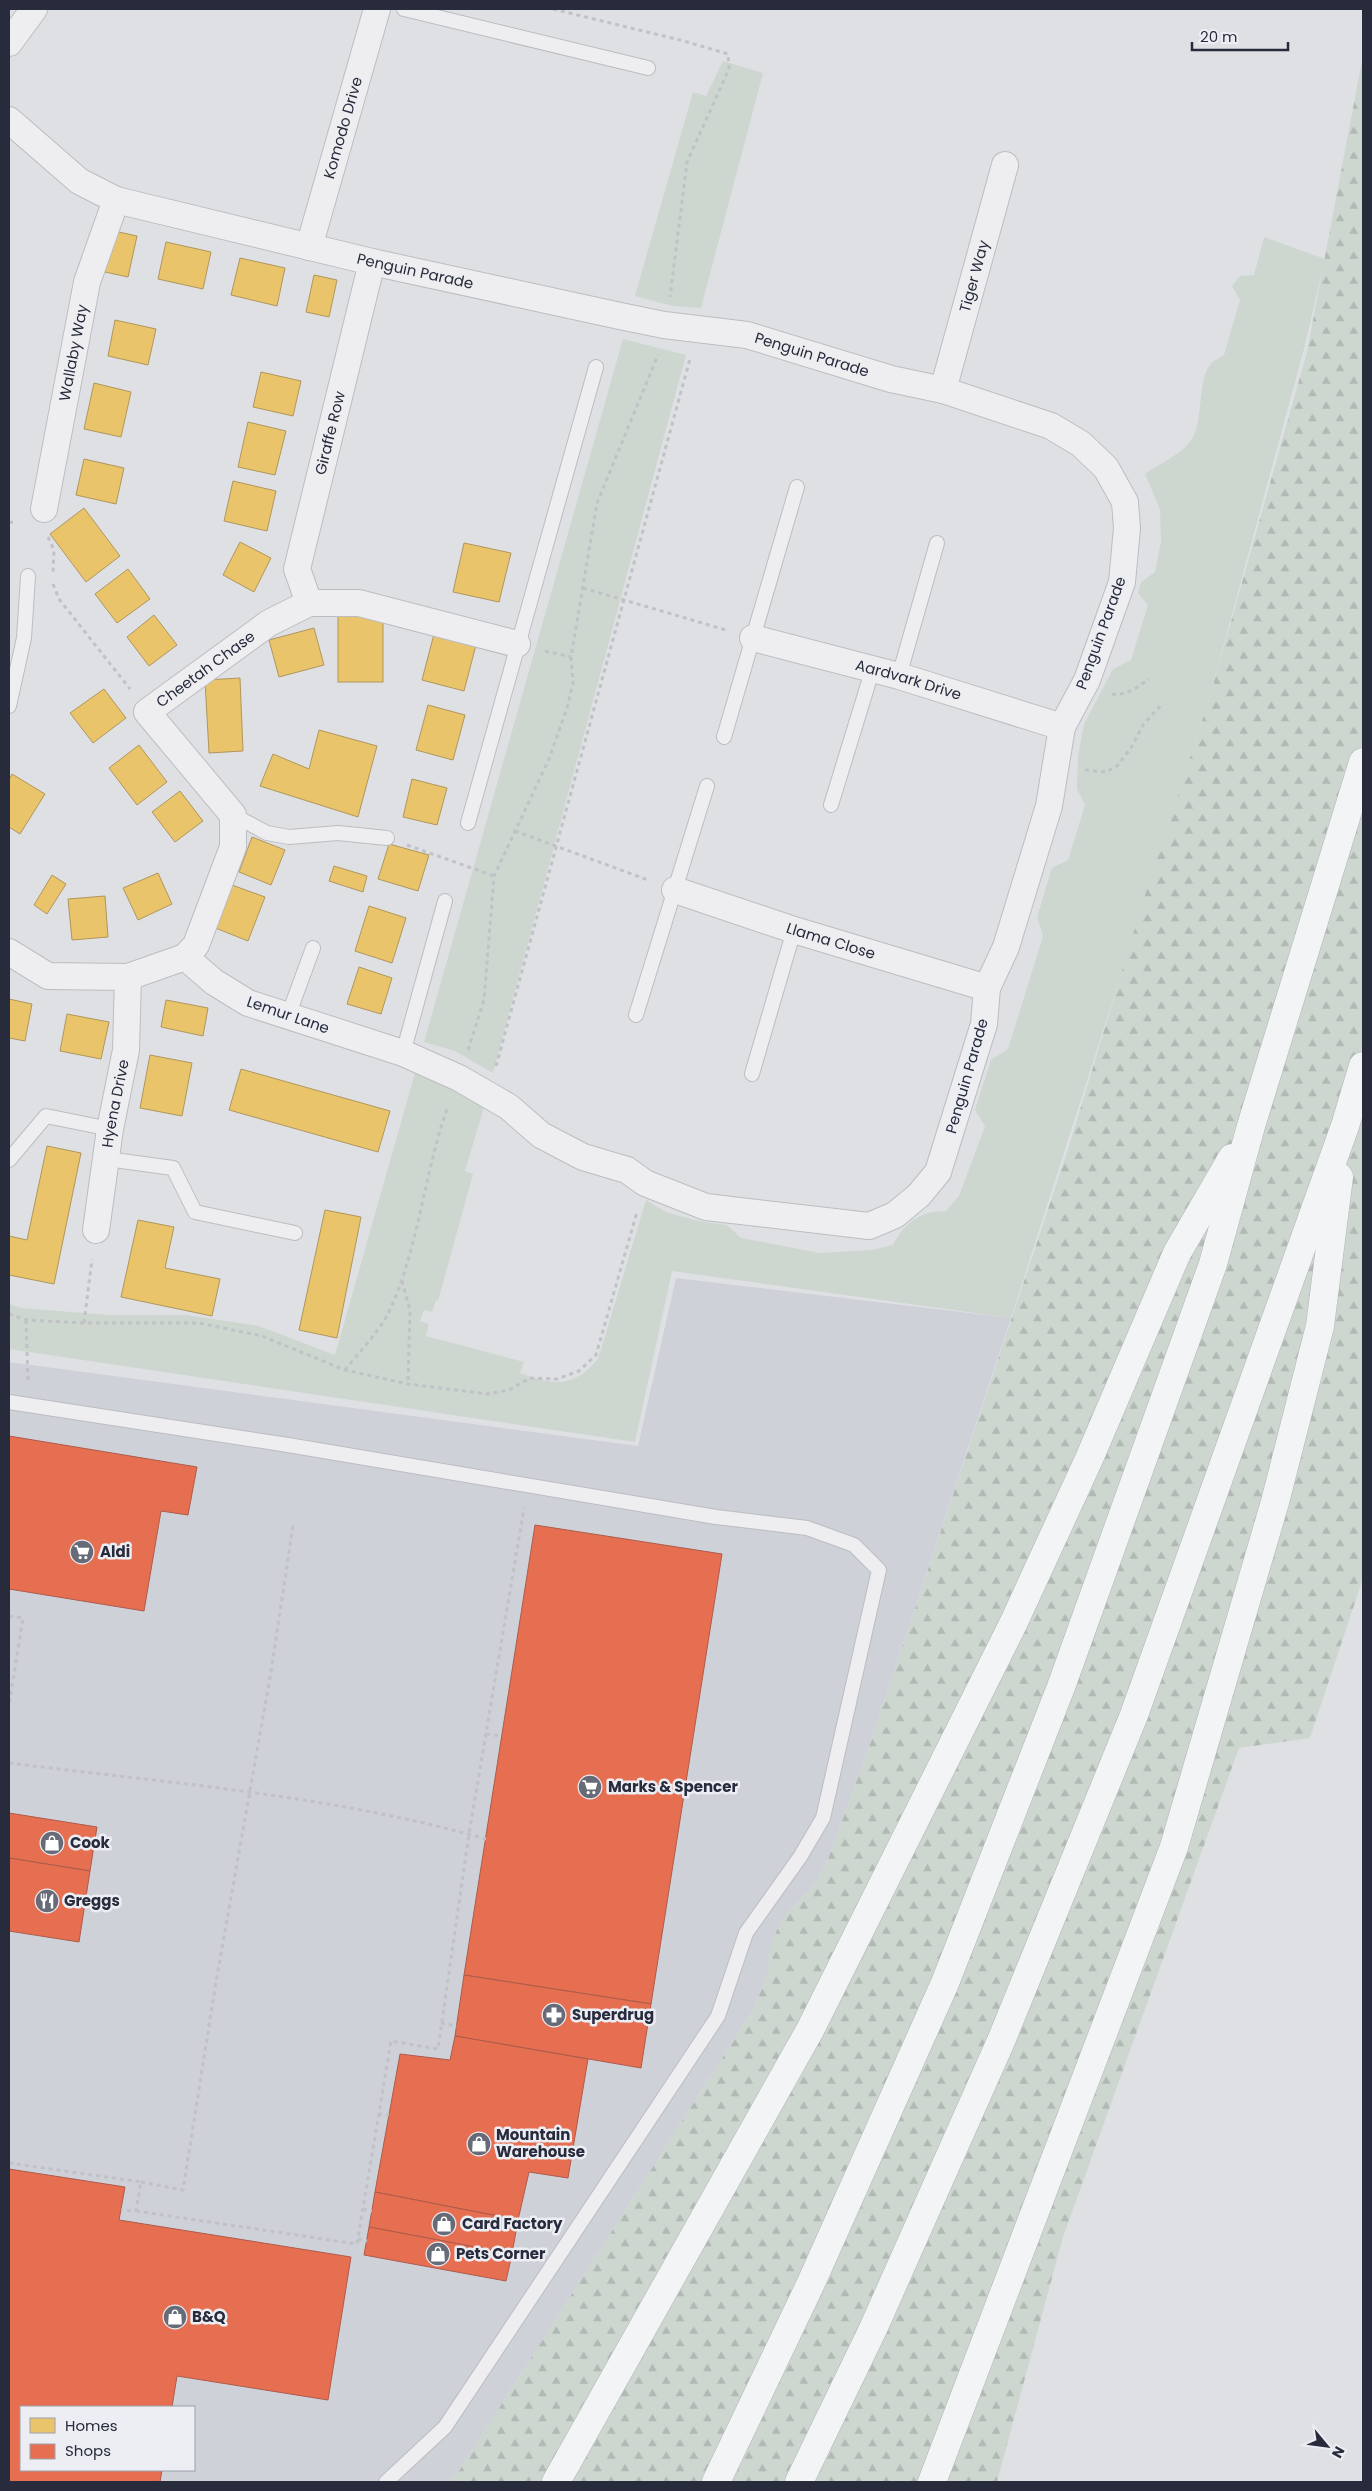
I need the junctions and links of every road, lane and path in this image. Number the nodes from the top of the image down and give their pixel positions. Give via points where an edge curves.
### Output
1 (34, 9) edge
2 (377, 9) edge
3 (404, 9) edge
4 (553, 9) edge
5 (9, 43) edge
6 (648, 68) dead end
7 (9, 120) edge
8 (1005, 165) dead end
9 (116, 200) junction
10 (309, 247) junction
11 (372, 262) junction
12 (664, 325) junction
13 (699, 329) junction
14 (596, 367) dead end
15 (943, 390) junction
16 (797, 487) dead end
17 (43, 520) joint
18 (9, 522) edge
19 (18, 524) dead end
20 (937, 543) dead end
21 (28, 576) dead end
22 (582, 588) junction
23 (623, 600) junction
24 (309, 603) junction
25 (753, 638) junction
26 (517, 644) junction
27 (873, 668) junction
28 (899, 676) junction
29 (1161, 705) dead end
30 (9, 706) edge
31 (147, 712) junction
32 (1062, 726) junction
33 (724, 737) dead end
34 (1363, 762) edge
35 (1056, 766) junction
36 (707, 786) dead end
37 (832, 804) dead end
38 (233, 815) junction
39 (468, 823) dead end
40 (515, 831) junction
41 (387, 838) joint
42 (557, 847) junction
43 (494, 876) junction
44 (675, 890) junction
45 (445, 901) dead end
46 (794, 930) junction
47 (313, 948) dead end
48 (9, 952) edge
49 (185, 957) junction
50 (128, 977) junction
51 (987, 988) junction
52 (636, 1015) dead end
53 (288, 1016) junction
54 (402, 1053) junction
55 (1363, 1066) edge
56 (752, 1074) dead end
57 (459, 1078) junction
58 (488, 1095) junction
59 (1251, 1126) junction
60 (1345, 1126) junction
61 (110, 1129) junction
62 (107, 1158) junction
63 (9, 1160) edge
64 (645, 1182) junction
65 (96, 1230) joint
66 (295, 1232) dead end
67 (402, 1280) junction
68 (9, 1314) edge
69 (26, 1320) junction
70 (84, 1323) junction
71 (345, 1370) junction
72 (408, 1384) junction
73 (9, 1402) edge
74 (28, 1406) junction
75 (527, 1485) junction
76 (293, 1526) dead end
77 (9, 1616) edge
78 (9, 1706) edge
79 (486, 1734) junction
80 (502, 1736) dead end
81 (9, 1763) edge
82 (250, 1793) junction
83 (469, 1834) junction
84 (486, 1839) dead end
85 (441, 2023) junction
86 (457, 2026) dead end
87 (378, 2114) junction
88 (388, 2115) dead end
89 (9, 2163) edge
90 (141, 2182) junction
91 (362, 2209) junction
92 (121, 2210) dead end
93 (136, 2211) junction
94 (372, 2211) dead end
95 (357, 2239) junction
96 (367, 2241) dead end
97 (386, 2482) edge
98 (556, 2482) edge
99 (716, 2482) edge
100 (799, 2482) edge
101 (932, 2482) edge

1 - 5 street
2 - 10 street, Komodo Drive
3 - 6 lane
4 - 12 path via 728,54 729,69 687,162
7 - 9 street, Penguin Parade via 79,181
8 - 15 street, Tiger Way
9 - 10 street, Penguin Parade
9 - 17 street, Wallaby Way via 87,282
10 - 11 street, Penguin Parade
11 - 12 street, Penguin Parade
11 - 24 street, Giraffe Row via 297,569
12 - 13 street, Penguin Parade
12 - 22 path via 657,358 597,503
13 - 15 street, Penguin Parade via 747,335 891,379
13 - 23 path
14 - 26 lane
15 - 32 street, Penguin Parade via 1051,426 1081,444 1106,468 1125,502 1127,528 1122,582 1087,680
16 - 25 lane
17 - 31 path via 54,550 53,585 59,599
18 - 19 path
20 - 28 lane
21 - 30 lane via 24,638
22 - 23 path
22 - 40 path via 571,656 573,683 567,708 549,759
23 - 25 path
23 - 42 path
24 - 26 street, Cheetah Chase via 360,603
24 - 31 street, Cheetah Chase via 269,623
25 - 27 street, Aardvark Drive
25 - 33 lane
26 - 39 lane
27 - 28 street, Aardvark Drive
27 - 37 lane
28 - 32 street, Aardvark Drive
29 - 35 path via 1143,725 1118,766 1106,772
31 - 38 street, Cheetah Chase
32 - 35 street, Penguin Parade
34 - 59 highway
35 - 51 street, Penguin Parade via 1049,806 1006,947
36 - 44 lane
38 - 41 lane via 267,833 289,837 338,833
38 - 49 street via 233,847 196,945
40 - 42 path
40 - 43 path
41 - 43 path
42 - 44 path
42 - 58 path
43 - 57 path via 484,1000
44 - 46 street, Llama Close
44 - 52 lane
45 - 54 lane
46 - 51 street, Llama Close
46 - 56 lane
47 - 53 lane
48 - 50 street via 48,976
49 - 50 street
49 - 53 street, Lemur Lane via 214,982 248,1003
50 - 61 street, Hyena Drive via 126,1050
51 - 64 street, Penguin Parade via 984,1024 938,1172 919,1196 895,1215 869,1226 706,1207
53 - 54 street, Lemur Lane
54 - 57 street, Penguin Parade
55 - 60 highway
57 - 58 street, Penguin Parade
57 - 67 path via 436,1140
58 - 64 street, Penguin Parade via 509,1107 541,1135 583,1157 626,1170
59 - 98 highway via 1176,1253 1089,1459 932,1792 810,2030
59 - 99 highway via 1213,1264 1061,1687 945,1983 811,2283
60 - 100 highway via 1134,1715 1001,2041 874,2329
60 - 101 highway via 1320,1326 1275,1502 1174,1848
61 - 62 street, Hyena Drive
61 - 63 lane via 46,1116
62 - 65 street, Hyena Drive
62 - 66 lane via 173,1168 195,1212
64 - 72 path via 596,1355 579,1371 557,1379 530,1378 509,1390 487,1394
65 - 70 path
67 - 71 path via 388,1314
67 - 72 path via 410,1310
68 - 69 path
69 - 70 path
69 - 74 path
70 - 71 path via 199,1323 262,1336
71 - 72 path
73 - 74 lane
74 - 75 lane
75 - 79 path
75 - 97 lane via 716,1517 808,1528 854,1545 879,1570 823,1818 800,1857 746,1933 718,2016 445,2427
76 - 82 path
77 - 78 path via 23,1618
79 - 80 path
79 - 83 path
81 - 82 path
82 - 83 path via 424,1821
82 - 90 path via 183,2190
83 - 84 path
83 - 85 path
85 - 86 path
85 - 87 path via 438,2049 390,2041
87 - 88 path
87 - 91 path
89 - 90 path
90 - 93 path
91 - 94 path
91 - 95 path
92 - 93 path
93 - 95 path via 357,2244
95 - 96 path

